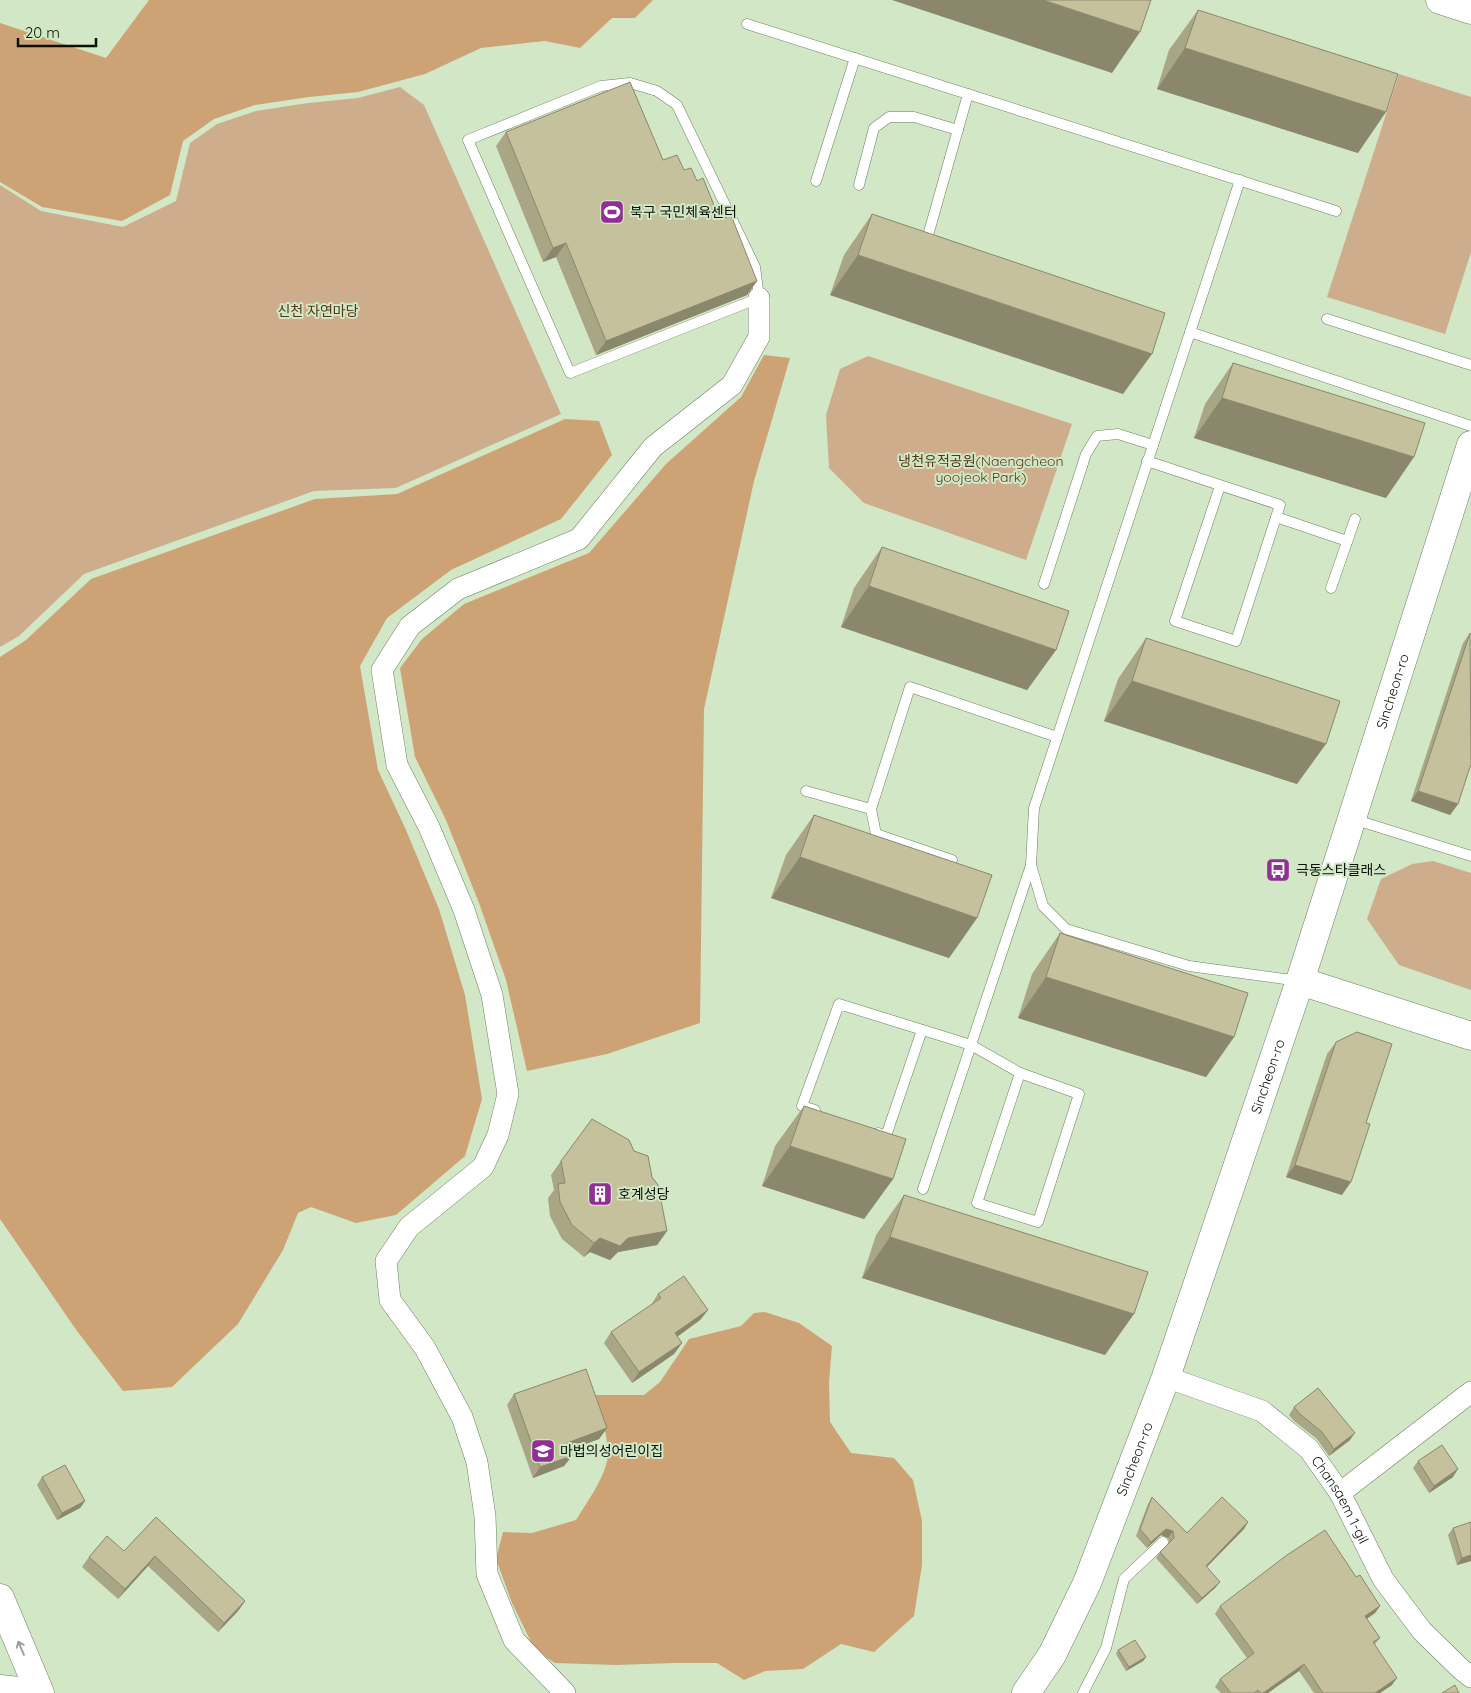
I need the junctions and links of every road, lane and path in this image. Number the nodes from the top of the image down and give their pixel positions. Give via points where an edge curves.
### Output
1 (1440, 0) edge
2 (1471, 10) edge
3 (747, 24) dead end
4 (855, 58) junction
5 (968, 94) junction
6 (958, 130) junction
7 (1240, 180) junction
8 (816, 181) dead end
9 (859, 185) dead end
10 (1336, 211) dead end
11 (927, 239) edge
12 (760, 298) junction
13 (1327, 319) dead end
14 (1190, 332) junction
15 (1471, 365) edge
16 (1471, 426) edge
17 (1153, 445) junction
18 (1471, 445) edge
19 (1147, 461) junction
20 (1220, 486) junction
21 (1276, 517) junction
22 (1355, 519) dead end
23 (1347, 541) junction
24 (1044, 584) dead end
25 (1331, 588) dead end
26 (1057, 737) junction
27 (806, 791) dead end
28 (871, 809) junction
29 (1352, 818) junction
30 (1471, 856) edge
31 (952, 860) edge
32 (1030, 864) junction
33 (1300, 981) junction
34 (922, 1030) junction
35 (1471, 1036) edge
36 (971, 1045) junction
37 (1020, 1073) junction
38 (827, 1115) edge
39 (870, 1130) edge
40 (923, 1189) dead end
41 (1166, 1377) junction
42 (1471, 1392) edge
43 (1340, 1493) junction
44 (1163, 1542) edge
45 (0, 1598) edge
46 (1471, 1676) edge
47 (0, 1689) edge
48 (39, 1693) edge
49 (565, 1693) edge
50 (1026, 1693) edge
51 (1083, 1693) edge

1 - 2 street
3 - 4 lane
4 - 5 lane
4 - 8 lane
5 - 6 lane
5 - 7 lane
6 - 9 lane via 914,117 889,118 874,128
6 - 11 lane
7 - 10 lane
7 - 14 lane
12 - 12 lane via 755,267 677,105 657,91 630,83 601,86 468,140 570,373
12 - 49 street via 759,337 732,385 653,447 579,539 458,589 410,626 382,670 397,766 429,826 464,910 492,995 508,1094 498,1135 483,1167 409,1227 386,1261 390,1300 424,1348 462,1418 477,1462 485,1516 487,1574 514,1640
13 - 15 lane
14 - 16 lane
14 - 17 lane
17 - 19 lane
17 - 24 lane via 1118,434 1097,436 1086,454
18 - 29 street, Sincheon-ro
19 - 20 lane
19 - 26 lane
20 - 21 lane via 1280,505
20 - 21 lane via 1175,621 1236,641
21 - 23 lane
22 - 23 lane
23 - 25 lane
26 - 28 lane via 910,687
26 - 32 lane via 1034,808
27 - 28 lane
28 - 31 lane via 876,834
29 - 30 lane
29 - 33 street, Sincheon-ro
32 - 33 lane via 1044,906 1066,929 1189,966
32 - 36 lane
33 - 35 street
33 - 41 street, Sincheon-ro
34 - 36 lane
34 - 38 lane via 839,1004 802,1106
34 - 39 lane via 886,1136
36 - 37 lane
36 - 40 lane
37 - 37 lane via 1079,1094 1038,1222 977,1203
41 - 43 street, Chansaem 1-gil via 1262,1412 1309,1449
41 - 50 street, Sincheon-ro via 1087,1583 1052,1655
42 - 43 street
43 - 46 street, Chansaem 1-gil via 1383,1579 1422,1631
44 - 51 lane via 1124,1579 1106,1648
48 -> 45 street
47 - 48 street

